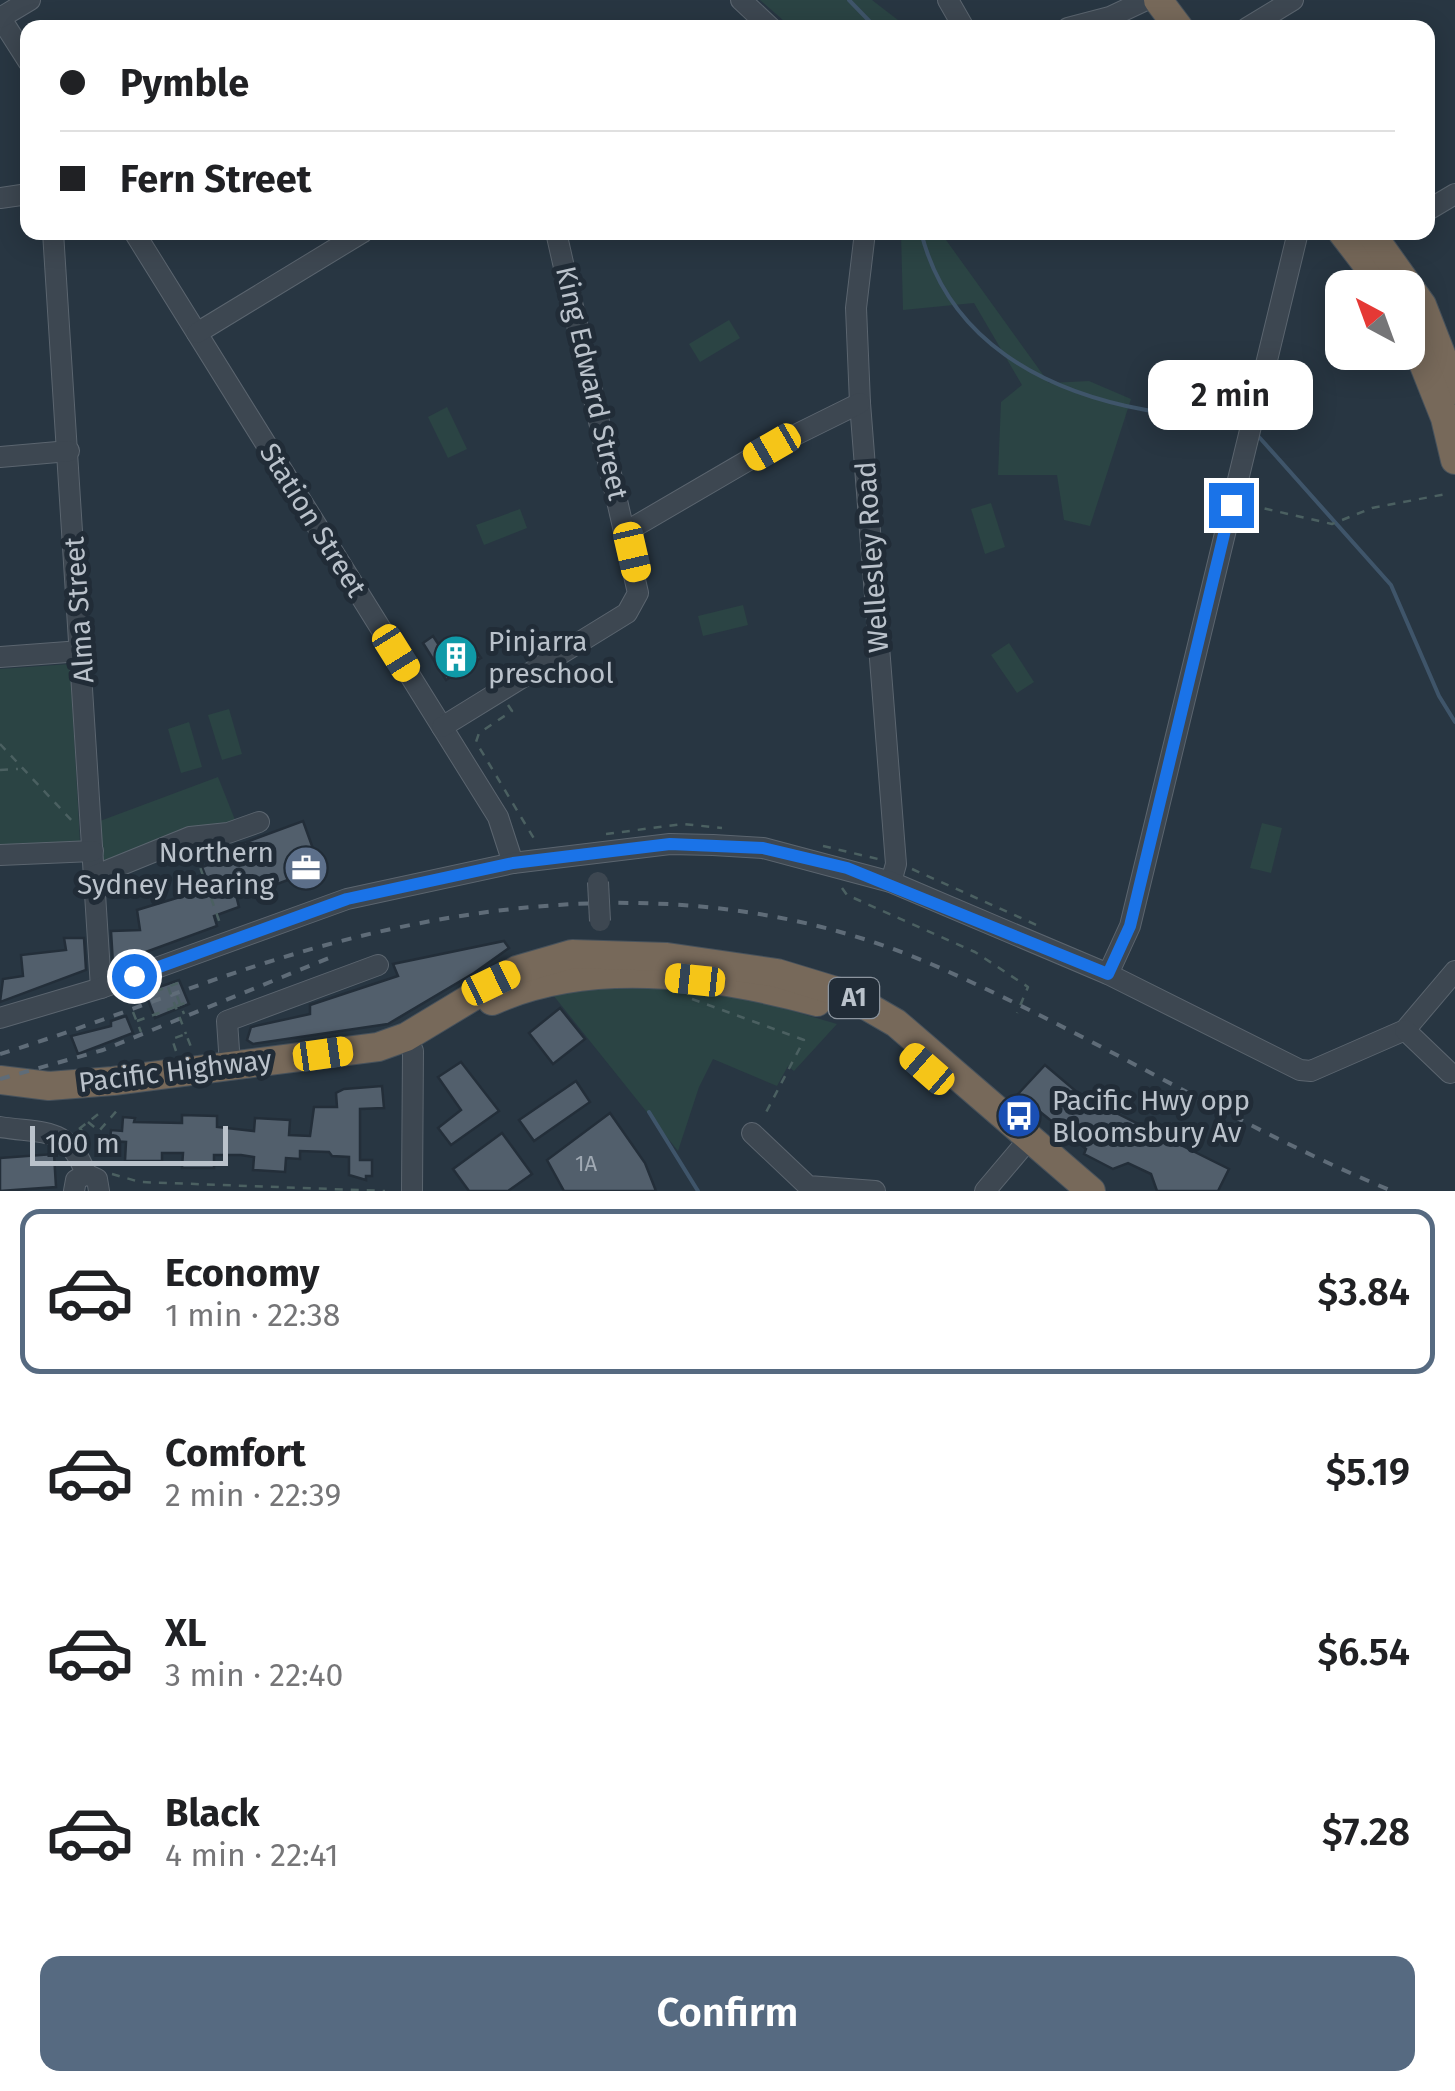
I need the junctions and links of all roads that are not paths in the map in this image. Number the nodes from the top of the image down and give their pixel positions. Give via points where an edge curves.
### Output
1 (30, 0) edge
2 (740, 0) edge
3 (1146, 0) edge
4 (1293, 0) edge
5 (0, 18) edge
6 (761, 20) edge
7 (1099, 20) edge
8 (1260, 20) edge
9 (20, 49) edge
10 (53, 240) edge
11 (139, 240) edge
12 (350, 240) edge
13 (558, 240) edge
14 (864, 240) edge
15 (1296, 240) edge
16 (1348, 240) edge
17 (1381, 240) edge
18 (1371, 270) edge
19 (197, 333) junction
20 (1425, 367) edge
21 (1455, 390) edge
22 (860, 403) junction
23 (69, 452) junction
24 (0, 457) edge
25 (1455, 460) edge
26 (627, 532) junction
27 (81, 651) junction
28 (0, 657) edge
29 (442, 727) junction
30 (259, 822) dead end
31 (92, 850) junction
32 (598, 853) junction
33 (0, 855) edge
34 (513, 863) junction
35 (898, 874) junction
36 (94, 876) junction
37 (600, 964) junction
38 (378, 965) dead end
39 (1455, 971) edge
40 (1108, 974) junction
41 (102, 988) junction
42 (0, 1018) edge
43 (1405, 1030) junction
44 (410, 1044) junction
45 (230, 1065) junction
46 (1450, 1073) dead end
47 (1, 1086) edge
48 (0, 1127) edge
49 (754, 1135) road end
50 (1025, 1144) junction
51 (86, 1185) edge
52 (412, 1191) edge
53 (874, 1191) edge
54 (985, 1191) edge
55 (1068, 1191) edge
56 (1091, 1191) edge

1 - 5 street
2 - 6 street
3 - 7 street
4 - 8 street
5 - 9 street
10 - 23 street, Alma Street
11 - 19 street, Station Street
12 - 19 street
13 - 26 street, King Edward Street
14 - 22 street, Wellesley Road via 856,308
15 - 40 street via 1130,926
16 - 18 highway
17 - 21 highway via 1427,315
19 - 29 street, Station Street
20 - 25 highway
22 - 26 street
22 - 35 street, Wellesley Road
23 - 24 street
23 - 27 street, Alma Street
26 - 29 street, King Edward Street via 638,582 627,613
27 - 28 street
27 - 31 street, Alma Street
29 - 34 street, Station Street via 498,817
30 - 36 street via 190,838
31 - 33 street
31 - 36 street, Alma Street
32 - 34 street
32 - 35 street via 713,844
32 - 37 street, bridge
34 - 41 street via 347,899
35 - 40 street
36 - 41 street, Alma Street
37 - 44 highway, Pacific Highway / A1 via 559,957 518,970
37 - 50 highway, Pacific Highway / A1 via 777,973 846,994 896,1023
38 - 45 street via 227,1022
39 - 43 street
40 - 43 street via 1300,1070
41 - 42 street
43 - 46 street
44 - 45 highway, Pacific Highway / A1
44 - 47 highway, Pacific Highway / A1 via 374,1066 90,1100
44 - 52 street
45 - 47 highway, Pacific Highway / A1
48 - 51 street via 62,1137 76,1151
49 - 53 street via 808,1186
50 - 54 street
50 - 55 highway, Pacific Highway / A1
50 - 56 highway, Pacific Highway / A1

